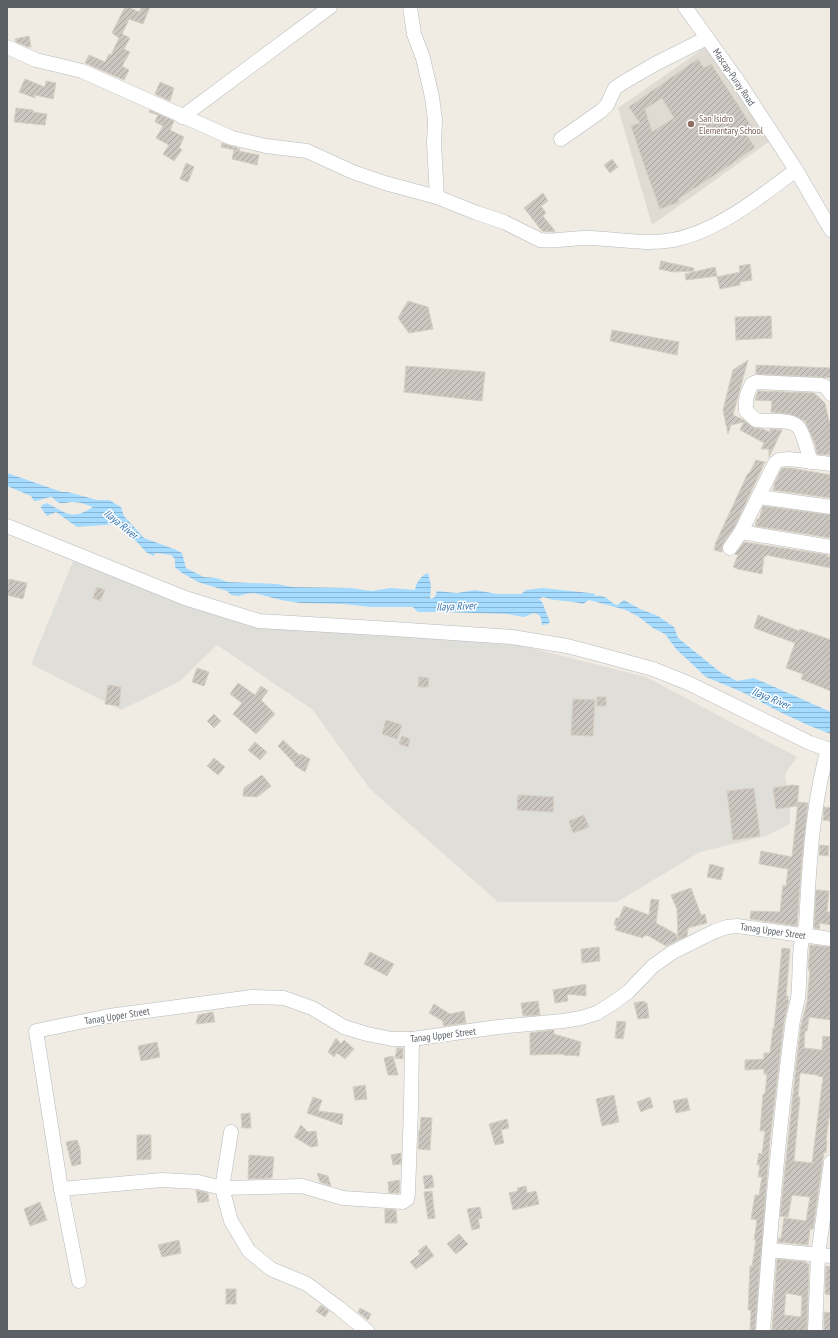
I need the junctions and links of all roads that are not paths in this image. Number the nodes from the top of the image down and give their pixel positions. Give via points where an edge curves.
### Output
1 (330, 7) edge
2 (410, 7) edge
3 (685, 7) edge
4 (707, 38) junction
5 (7, 47) edge
6 (182, 117) junction
7 (561, 139) dead end
8 (796, 170) junction
9 (437, 197) junction
10 (831, 230) edge
11 (831, 394) edge
12 (811, 462) junction
13 (831, 464) edge
14 (759, 497) junction
15 (831, 506) edge
16 (7, 526) edge
17 (740, 532) junction
18 (831, 547) edge
19 (730, 548) dead end
20 (829, 750) edge
21 (802, 935) junction
22 (831, 939) edge
23 (412, 1040) junction
24 (230, 1132) dead end
25 (831, 1162) edge
26 (222, 1188) junction
27 (62, 1189) junction
28 (768, 1250) junction
29 (825, 1255) edge
30 (79, 1280) dead end
31 (366, 1331) edge
32 (764, 1331) edge
33 (815, 1331) edge

1 - 6 street
2 - 9 street via 414,34 423,58 432,97
3 - 4 street, Mascap-Puray Road
4 - 7 street via 615,88 601,111
4 - 8 street, Mascap-Puray Road
5 - 6 street via 36,60 82,71
6 - 9 street via 232,138 266,146 307,151 352,172
8 - 9 street via 724,220 693,234 653,242 584,238 540,240 504,222
8 - 10 street, Mascap-Puray Road
11 - 12 street via 821,385 756,382 748,389 746,410 756,420 790,422 797,425
12 - 13 street
12 - 14 street via 779,460 775,463
14 - 15 street
14 - 17 street
16 - 20 street via 186,598 259,621 512,637 594,653 688,683 810,744
17 - 18 street
17 - 19 street
20 - 21 street via 820,779 812,836 806,926
21 - 22 street, Tanag Upper Street
21 - 23 street, Tanag Upper Street via 737,926 727,927 673,952 653,966 628,992 597,1013 563,1021 498,1027
21 - 28 street via 798,993 792,1026
23 - 26 street via 407,1199 402,1202 343,1198 302,1186
23 - 27 street, Tanag Upper Street via 392,1039 344,1027 312,1008 284,998 252,997 109,1016 36,1031
24 - 26 street
25 - 29 street
26 - 27 street via 198,1182 162,1180
26 - 31 street via 231,1221 249,1251 271,1269 307,1284
27 - 30 street
28 - 29 street
28 - 32 street
29 - 33 street

